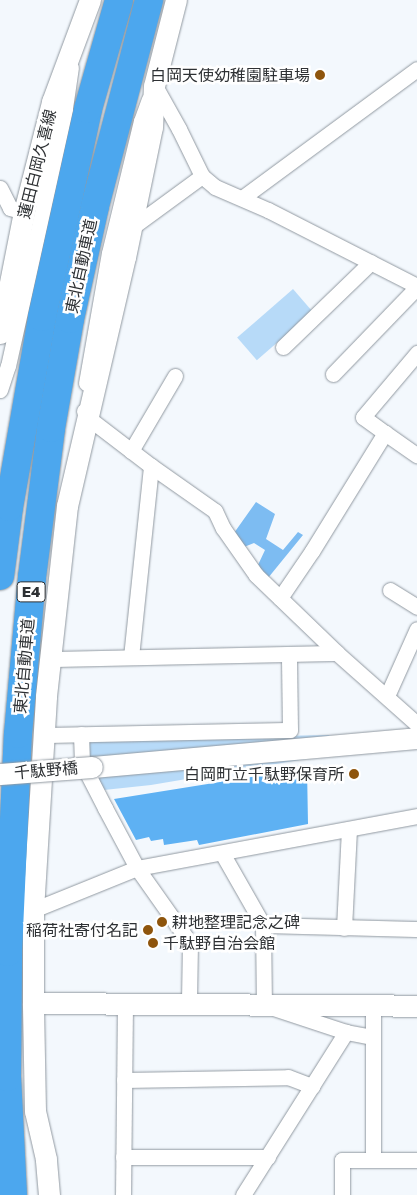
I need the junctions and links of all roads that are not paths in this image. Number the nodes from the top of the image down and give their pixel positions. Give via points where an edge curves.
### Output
1 (90, 0) edge
2 (119, 0) edge
3 (149, 0) edge
4 (176, 0) edge
5 (72, 50) junction
6 (417, 69) edge
7 (154, 86) junction
8 (202, 176) junction
9 (0, 188) edge
10 (242, 198) junction
11 (24, 212) junction
12 (131, 228) junction
13 (371, 262) junction
14 (417, 286) edge
15 (0, 333) edge
16 (283, 347) dead end
17 (417, 353) edge
18 (333, 374) dead end
19 (175, 376) dead end
20 (0, 390) edge
21 (87, 417) junction
22 (385, 433) junction
23 (131, 451) junction
24 (417, 455) edge
25 (151, 466) junction
26 (0, 576) edge
27 (390, 590) dead end
28 (280, 598) junction
29 (417, 607) edge
30 (416, 634) edge
31 (337, 653) junction
32 (289, 654) junction
33 (131, 657) junction
34 (50, 659) junction
35 (387, 696) junction
36 (417, 724) edge
37 (82, 734) junction
38 (44, 735) junction
39 (417, 738) edge
40 (0, 774) edge
41 (417, 816) edge
42 (349, 830) junction
43 (222, 853) junction
44 (137, 868) junction
45 (33, 910) junction
46 (263, 925) junction
47 (344, 928) junction
48 (417, 929) edge
49 (33, 1003) junction
50 (125, 1003) junction
51 (189, 1003) junction
52 (264, 1005) junction
53 (372, 1005) junction
54 (417, 1006) edge
55 (346, 1032) junction
56 (372, 1037) junction
57 (124, 1080) junction
58 (312, 1086) junction
59 (123, 1157) junction
60 (268, 1157) junction
61 (373, 1160) junction
62 (417, 1160) edge
63 (12, 1195) edge
64 (50, 1195) edge
65 (123, 1195) edge
66 (243, 1195) edge
67 (342, 1195) edge

1 - 5 street, 蓮田白岡久喜線
2 - 26 highway, 東北自動車道 / E4 via 88,109 42,316
3 - 63 highway, 東北自動車道 / E4 via 95,206 70,319 51,428 32,576 18,734 8,952
4 - 7 street
5 - 11 street, 蓮田白岡久喜線 via 52,102
5 - 20 street via 65,108
6 - 10 street
7 - 8 street
7 - 12 street via 152,127
7 - 21 street via 141,121 109,252 82,406
8 - 10 street via 215,187
8 - 12 street
9 - 11 street via 10,208
10 - 13 street
11 - 15 street, 蓮田白岡久喜線
12 - 21 street
13 - 14 street
13 - 16 street
14 - 18 street
17 - 22 street via 363,417
19 - 23 street
21 - 23 street
21 - 34 street via 67,506
22 - 24 street
22 - 28 street
23 - 25 street
25 - 28 street via 215,511 256,575
25 - 33 street
27 - 29 street
28 - 31 street
30 - 35 street
31 - 32 street
31 - 35 street
32 - 33 street
32 - 37 street via 290,730
33 - 34 street
34 - 38 street
35 - 36 street
37 - 38 street
37 - 44 street via 82,763
38 - 45 street
39 - 40 street, 千駄野橋, bridge
41 - 42 street
42 - 43 street
42 - 47 street
43 - 44 street
43 - 46 street
44 - 45 street
44 - 51 street via 190,943
45 - 49 street
46 - 47 street
46 - 52 street
47 - 48 street
49 - 50 street
49 - 64 street via 36,1111
50 - 51 street
50 - 57 street
51 - 52 street
52 - 53 street
52 - 55 street
53 - 54 street
53 - 56 street
55 - 56 street
55 - 58 street
56 - 61 street
57 - 58 street via 288,1077
57 - 59 street
58 - 60 street
59 - 60 street
59 - 65 street
60 - 66 street
61 - 62 street
61 - 67 street via 342,1160

